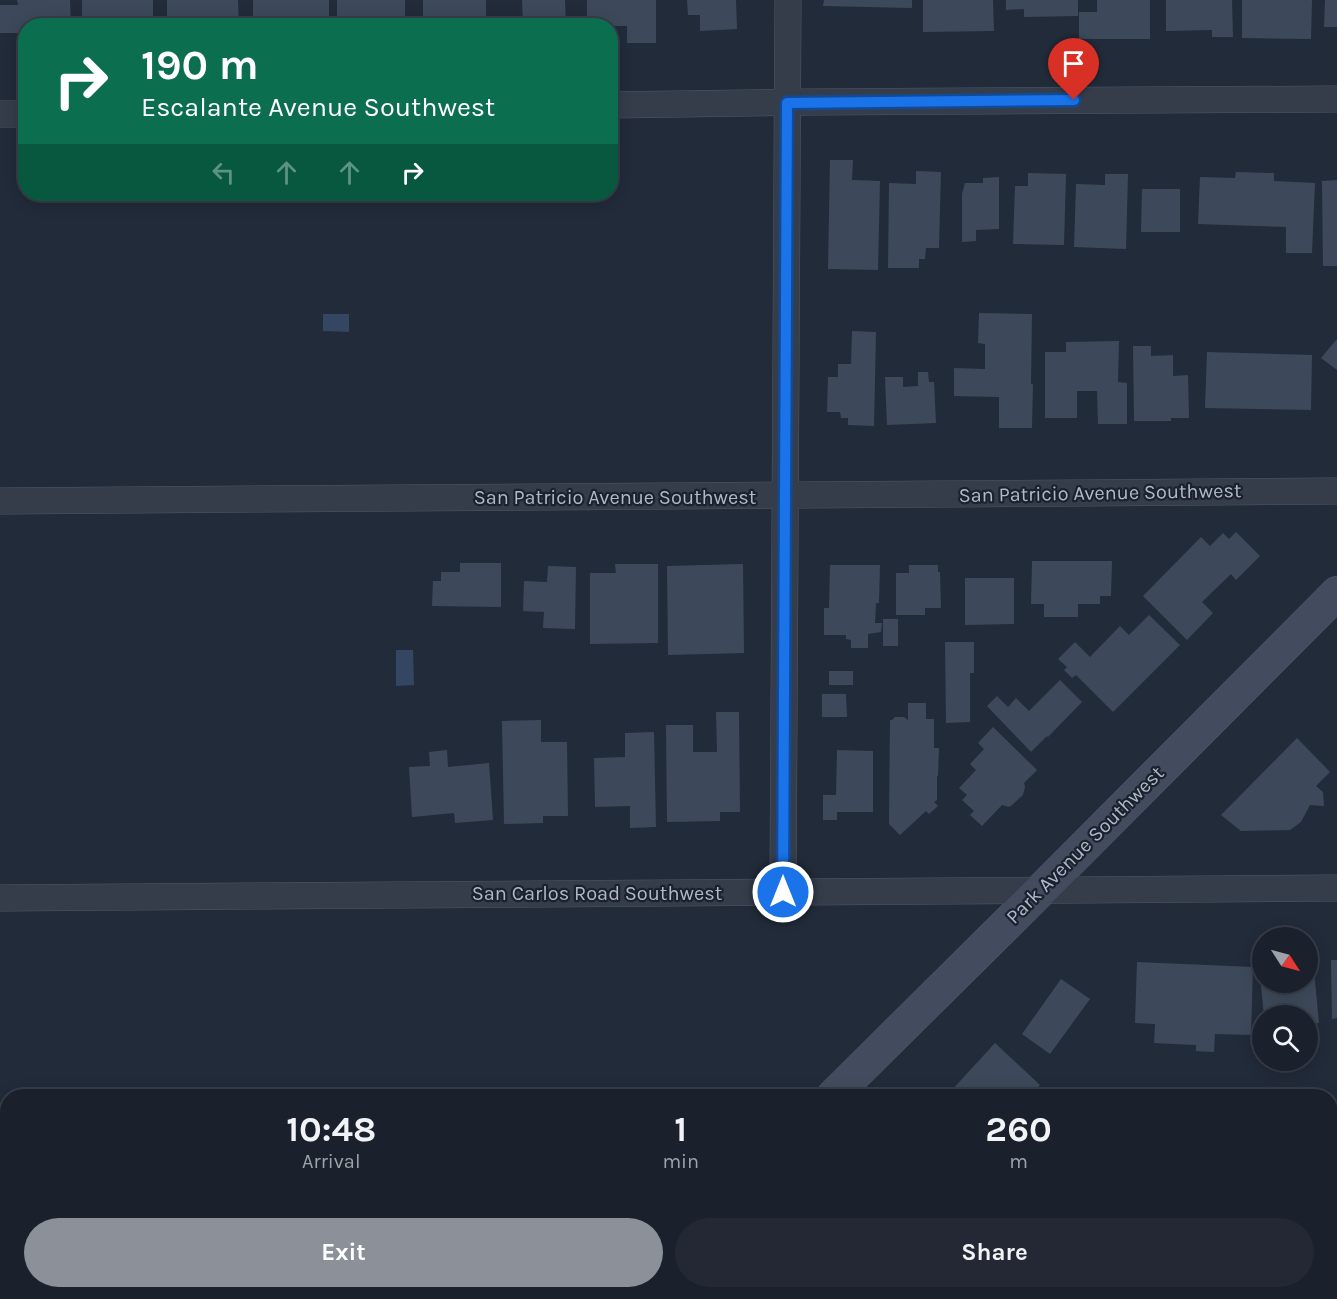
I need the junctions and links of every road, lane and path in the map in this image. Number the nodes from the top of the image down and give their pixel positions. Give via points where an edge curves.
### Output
1 (788, 0) edge
2 (1337, 99) edge
3 (787, 103) junction
4 (618, 105) edge
5 (0, 114) edge
6 (18, 114) edge
7 (1337, 490) edge
8 (785, 495) junction
9 (0, 501) edge
10 (1337, 593) edge
11 (1337, 888) edge
12 (1041, 890) junction
13 (783, 892) junction
14 (0, 898) edge
15 (840, 1089) edge

1 - 3 street
2 - 3 street
3 - 4 street
3 - 8 street
5 - 6 street
7 - 8 street, San Patricio Avenue Southwest
8 - 9 street, San Patricio Avenue Southwest
8 - 13 street
10 - 12 street, Park Avenue Southwest
11 - 12 street, San Carlos Road Southwest
12 - 13 street, San Carlos Road Southwest
12 - 15 street, Park Avenue Southwest
13 - 14 street, San Carlos Road Southwest

